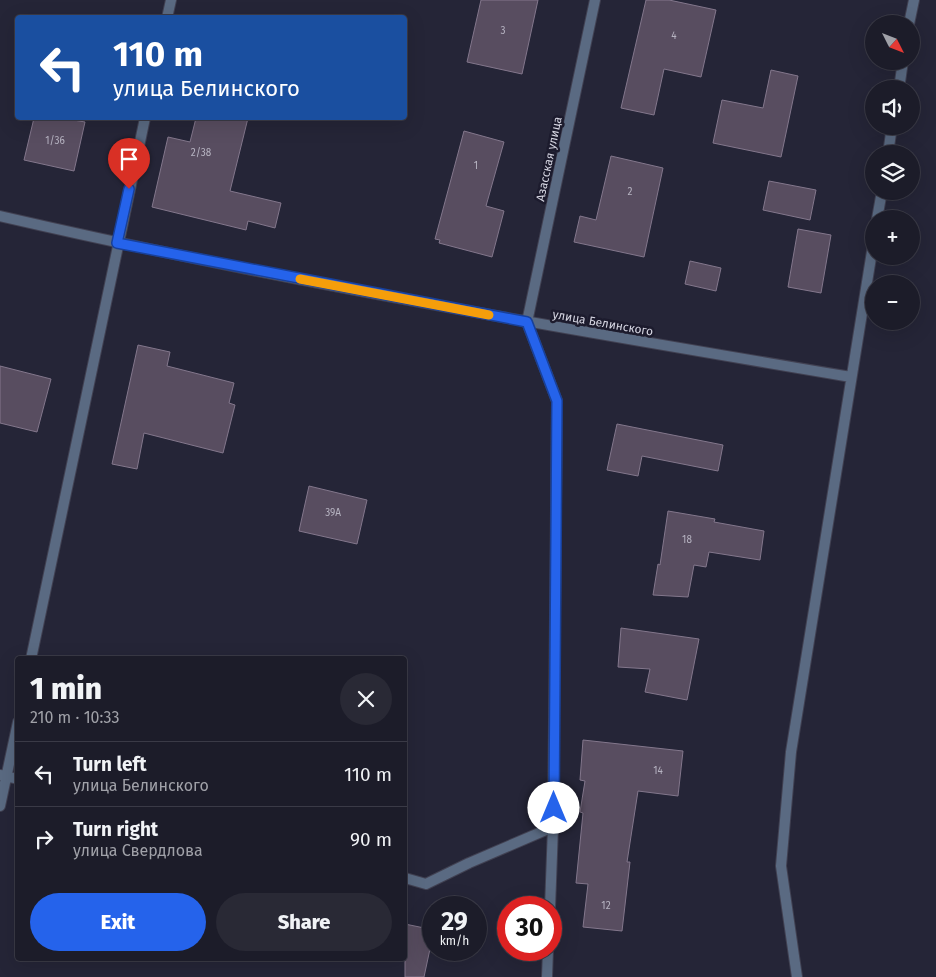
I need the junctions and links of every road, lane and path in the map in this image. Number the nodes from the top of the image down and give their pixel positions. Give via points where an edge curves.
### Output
1 (170, 0) edge
2 (596, 0) edge
3 (914, 0) edge
4 (168, 15) edge
5 (911, 15) edge
6 (145, 120) edge
7 (0, 216) edge
8 (117, 243) junction
9 (870, 265) edge
10 (527, 322) junction
11 (851, 377) junction
12 (32, 656) edge
13 (15, 733) edge
14 (3, 775) edge
15 (0, 806) edge
16 (553, 827) junction
17 (407, 879) edge
18 (550, 896) edge
19 (548, 961) edge
20 (547, 977) edge
21 (797, 977) edge

1 - 4 street
2 - 10 street, Азасская улица
3 - 5 street
6 - 8 street
7 - 8 street, улица Белинского
8 - 10 street, улица Белинского
8 - 12 street
9 - 11 street
10 - 11 street, улица Белинского
10 - 16 street via 557,401
11 - 21 street via 790,762 782,866
13 - 14 street
14 - 15 street
16 - 17 street via 426,884
16 - 18 street
19 - 20 street

